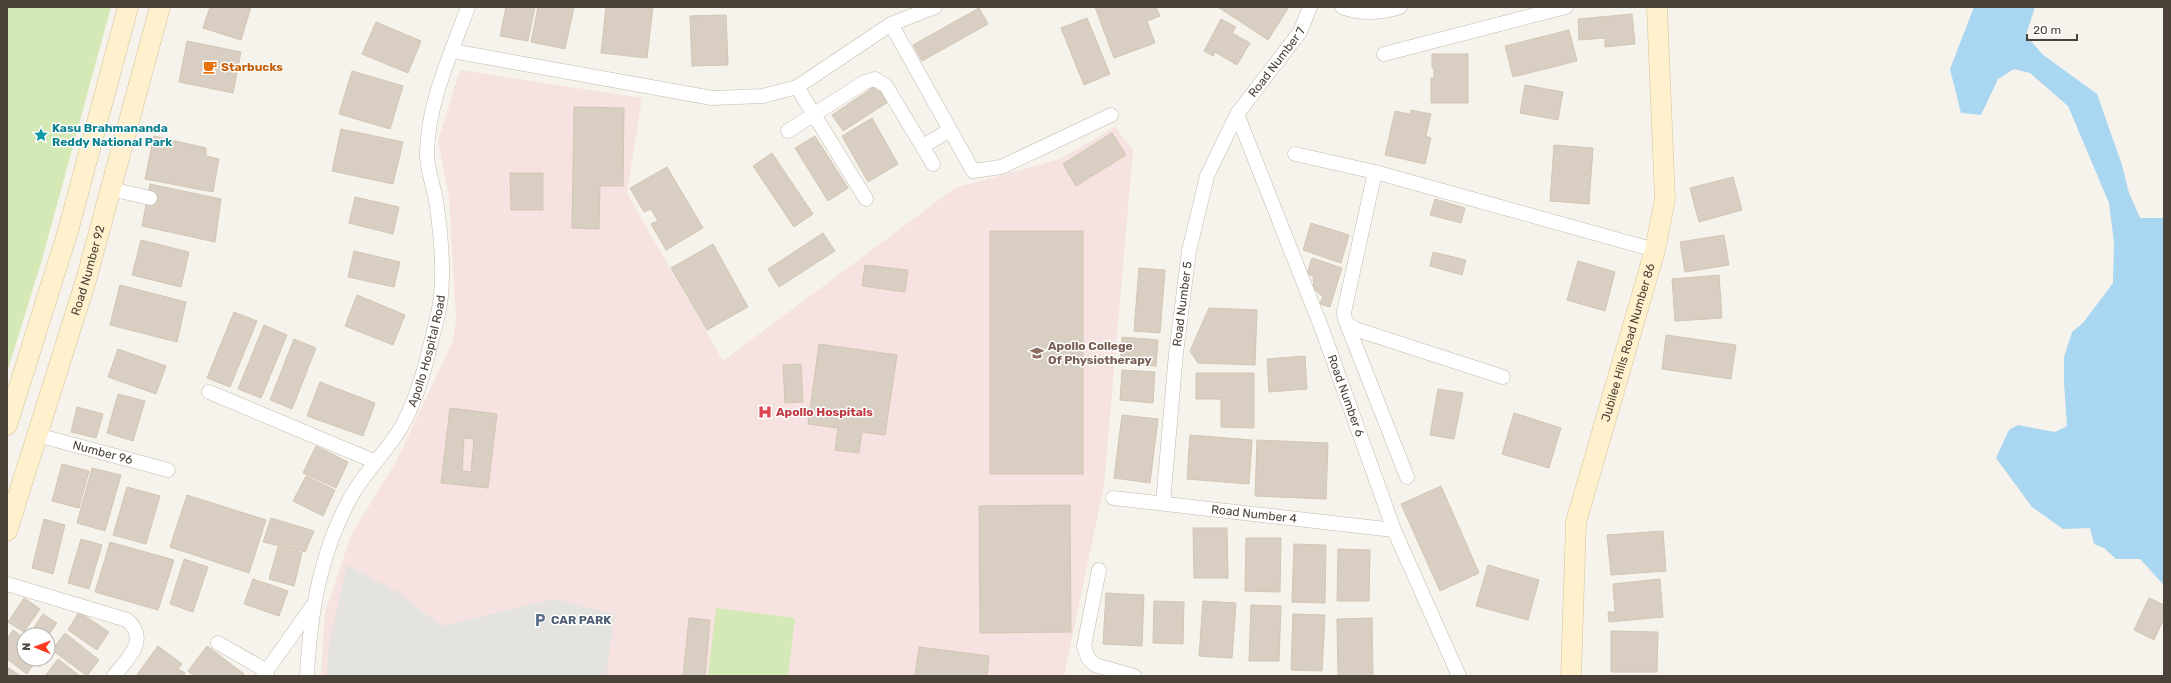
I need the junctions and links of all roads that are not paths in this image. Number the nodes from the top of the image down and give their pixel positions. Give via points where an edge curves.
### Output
1 (128, 7) edge
2 (160, 7) edge
3 (468, 7) edge
4 (934, 7) edge
5 (1310, 7) edge
6 (1342, 7) edge
7 (1400, 7) edge
8 (1566, 7) edge
9 (1657, 7) edge
10 (891, 24) junction
11 (452, 51) junction
12 (1384, 54) dead end
13 (797, 87) junction
14 (814, 114) junction
15 (1238, 114) junction
16 (1111, 115) dead end
17 (950, 130) junction
18 (788, 131) dead end
19 (923, 146) junction
20 (1295, 154) dead end
21 (933, 164) dead end
22 (1375, 172) junction
23 (111, 190) junction
24 (150, 198) dead end
25 (866, 199) dead end
26 (70, 225) junction
27 (100, 230) junction
28 (1655, 250) junction
29 (1348, 324) junction
30 (1503, 377) dead end
31 (209, 392) dead end
32 (7, 425) edge
33 (37, 435) junction
34 (376, 462) junction
35 (168, 470) dead end
36 (1407, 477) dead end
37 (1113, 498) dead end
38 (1163, 503) junction
39 (1394, 530) junction
40 (7, 531) edge
41 (1099, 570) dead end
42 (7, 584) edge
43 (315, 603) junction
44 (218, 642) dead end
45 (265, 673) edge
46 (1127, 675) edge
47 (114, 676) edge
48 (306, 676) edge
49 (1459, 676) edge
50 (1571, 676) edge

1 - 26 main road
2 - 23 main road, Road Number 92
3 - 11 street, Apollo Hospital Road
4 - 10 street
5 - 15 street, Road Number 7 via 1300,32
6 - 7 street via 1353,11 1386,12
8 - 12 street
9 - 28 main road, Jubilee Hills Road Number 86 via 1665,199
10 - 13 street
10 - 17 street
11 - 13 street via 712,98 763,96
11 - 34 street, Apollo Hospital Road via 429,118 426,154 436,200 441,252 440,304 417,389 403,424
13 - 14 street
14 - 18 street
14 - 19 street via 865,82 879,80 886,86
14 - 25 street
15 - 38 street, Road Number 5 via 1207,176 1189,251 1176,353
15 - 39 street, Road Number 6 via 1322,329
16 - 17 street via 1001,167 973,171
17 - 19 street
19 - 21 street
20 - 22 street
22 - 28 street
22 - 29 street via 1344,312
23 - 24 street
23 - 27 main road, Road Number 92
26 - 27 main road
26 - 32 main road
27 - 33 main road, Road Number 92
28 - 50 main road, Jubilee Hills Road Number 86 via 1576,522
29 - 30 street via 1355,330
29 - 36 street
31 - 34 street
33 - 35 street, Number 96
33 - 40 main road, Road Number 92
34 - 43 street, Apollo Hospital Road via 355,489 329,546
37 - 38 street, Road Number 4
38 - 39 street, Road Number 4
39 - 49 street, Road Number 6
41 - 46 street via 1084,646 1088,658 1094,665
42 - 47 street via 127,620 133,625 137,632 135,649
43 - 45 street
43 - 48 street, Apollo Hospital Road via 309,629
44 - 45 street

